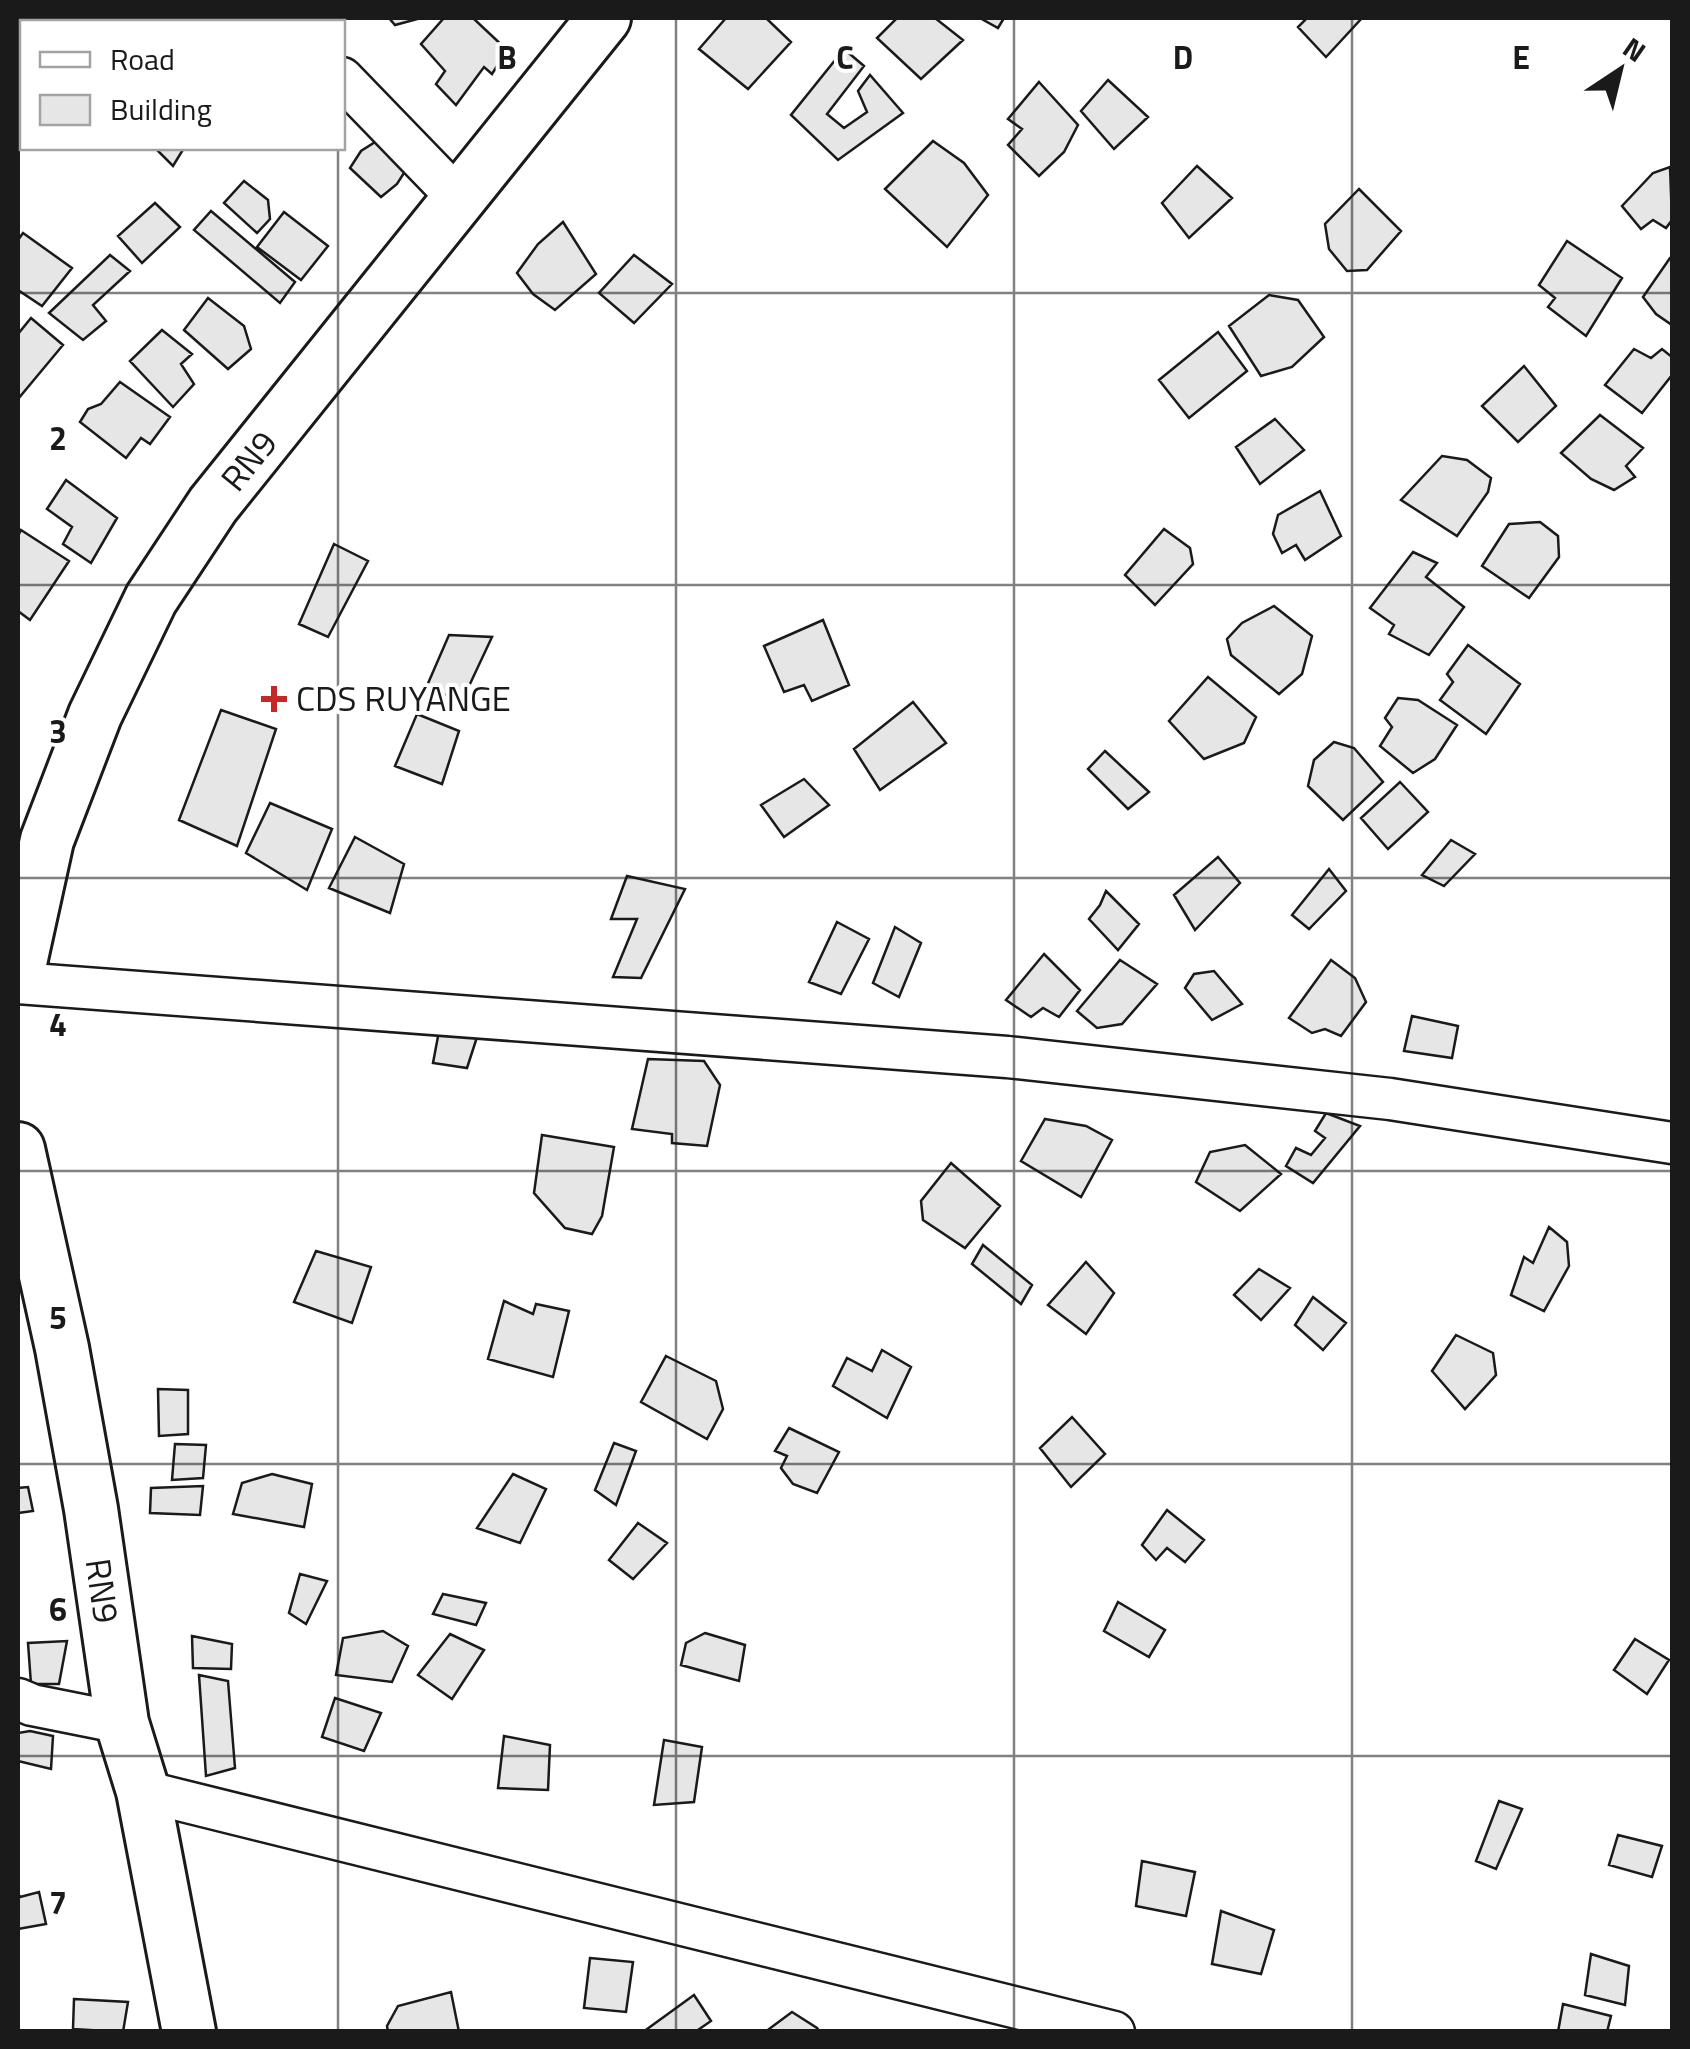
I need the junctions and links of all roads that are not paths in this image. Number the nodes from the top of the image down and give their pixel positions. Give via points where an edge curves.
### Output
1 (604, 18) edge
2 (345, 81) edge
3 (460, 200) junction
4 (18, 972) edge
5 (18, 983) edge
6 (1672, 1143) edge
7 (18, 1149) edge
8 (24, 1216) edge
9 (18, 1699) edge
10 (122, 1723) junction
11 (143, 1792) junction
12 (189, 2032) edge
13 (1114, 2032) edge

1 - 3 main road, RN9
2 - 3 street
3 - 4 main road, RN9 via 213,505 151,599 95,715 47,840
5 - 6 street via 1007,1057 1390,1099
7 - 8 main road, RN9
8 - 10 main road, RN9 via 62,1348
9 - 10 street
10 - 11 main road, RN9
11 - 12 main road, RN9
11 - 13 street

